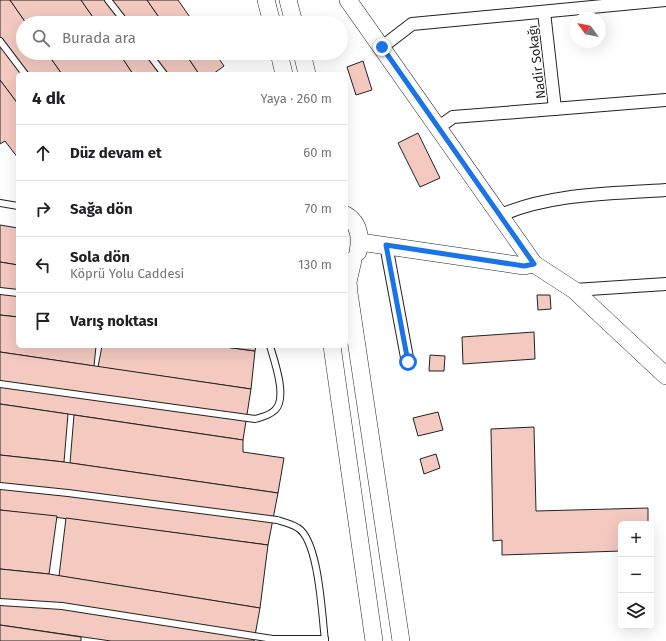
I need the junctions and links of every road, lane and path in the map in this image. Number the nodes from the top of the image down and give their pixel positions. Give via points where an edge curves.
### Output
1 (108, 0) edge
2 (266, 0) edge
3 (288, 0) edge
4 (348, 0) edge
5 (666, 0) edge
6 (544, 12) junction
7 (121, 16) edge
8 (270, 16) edge
9 (292, 16) edge
10 (0, 41) edge
11 (382, 47) junction
12 (153, 60) edge
13 (281, 60) edge
14 (304, 60) edge
15 (23, 72) edge
16 (162, 72) edge
17 (284, 72) edge
18 (307, 72) edge
19 (666, 100) edge
20 (555, 109) junction
21 (439, 127) junction
22 (666, 190) edge
23 (0, 203) edge
24 (16, 206) edge
25 (348, 215) edge
26 (500, 215) junction
27 (360, 242) junction
28 (386, 245) junction
29 (350, 262) edge
30 (534, 264) junction
31 (666, 284) edge
32 (574, 290) junction
33 (0, 291) edge
34 (16, 293) edge
35 (271, 348) edge
36 (332, 348) edge
37 (408, 362) dead end
38 (666, 376) edge
39 (0, 384) edge
40 (0, 486) edge
41 (0, 602) edge
42 (325, 640) edge
43 (374, 641) edge
44 (401, 641) edge

1 - 7 lane
2 - 8 main road
3 - 9 main road
4 - 11 main road
5 - 6 street
6 - 11 street via 412,24
6 - 20 street, Nadir Sokağı
10 - 15 lane
11 - 21 main road
12 - 16 lane
13 - 17 main road
14 - 18 main road
19 - 20 street
20 - 21 street via 453,117
21 - 26 main road
22 - 26 street via 570,197 520,207
23 - 24 lane
25 - 27 main road via 357,228
26 - 30 main road
27 - 28 main road
27 - 29 main road via 358,251
28 - 30 main road via 524,266
28 - 37 street
29 - 44 main road via 349,294
30 - 32 main road
31 - 32 street
32 - 38 main road
33 - 34 lane
35 - 39 lane via 279,378 280,398 276,409 268,415 255,418
36 - 43 main road
40 - 42 lane via 277,520 299,528 309,542 315,559
41 - 42 lane via 62,606 273,639

